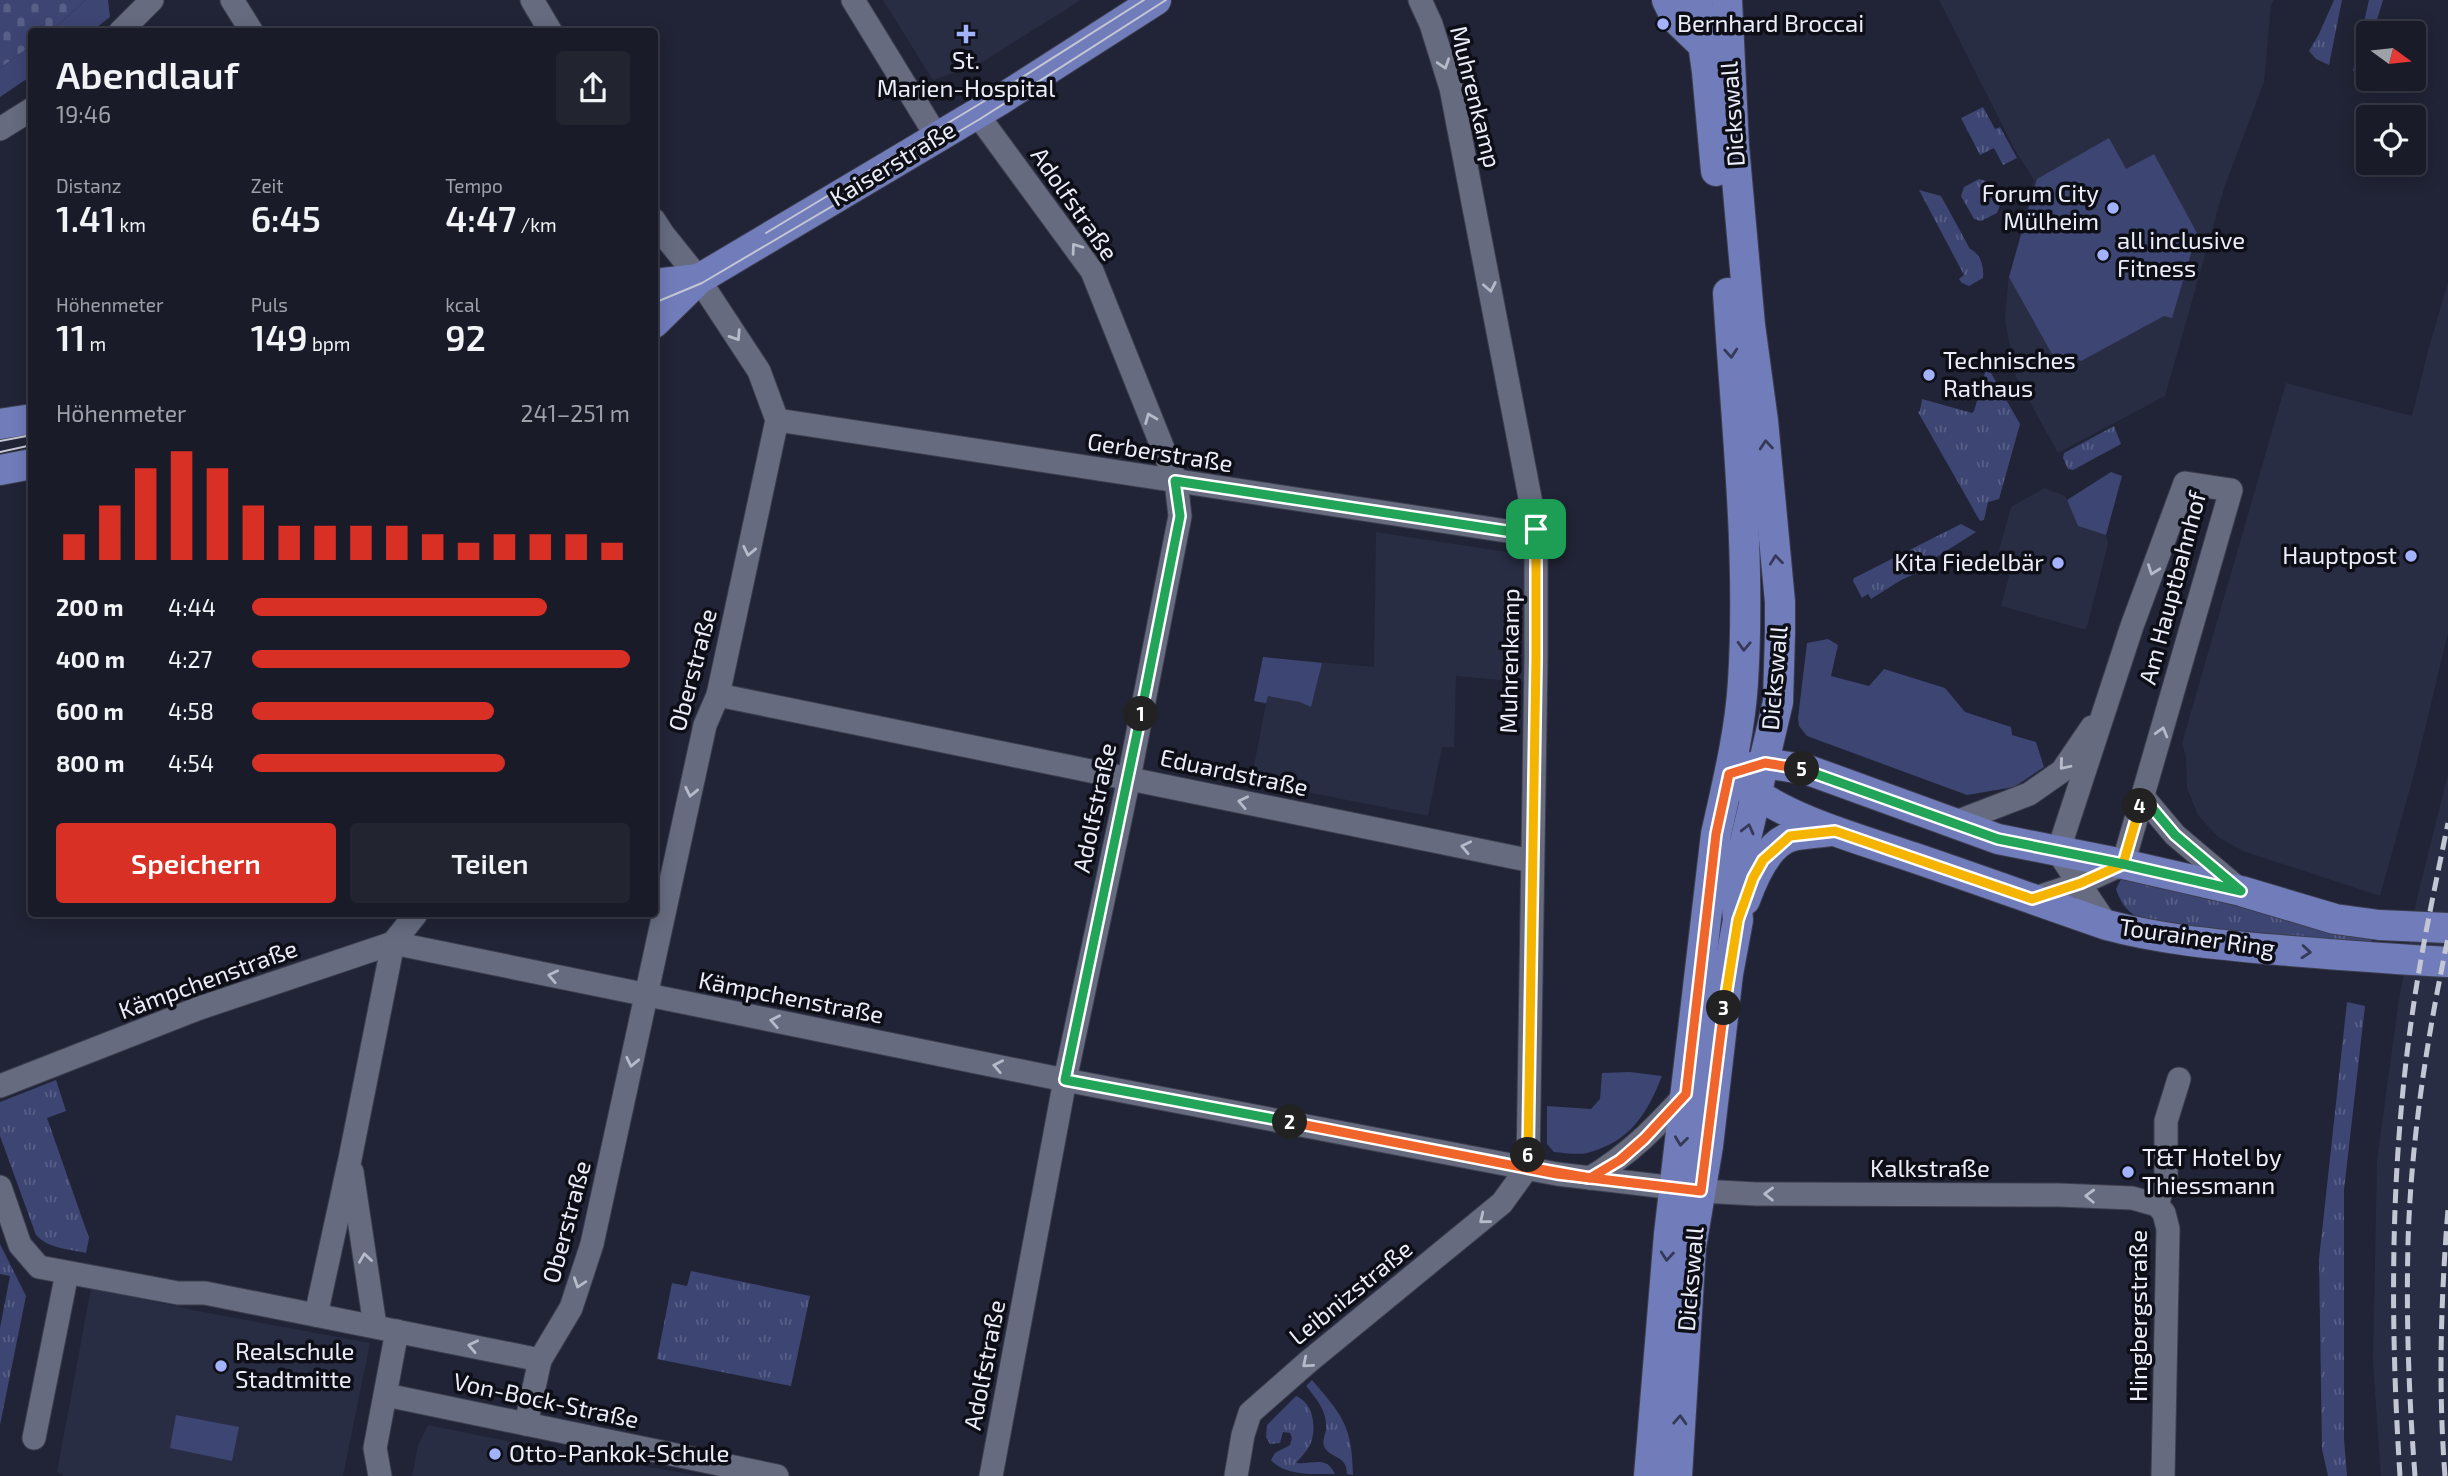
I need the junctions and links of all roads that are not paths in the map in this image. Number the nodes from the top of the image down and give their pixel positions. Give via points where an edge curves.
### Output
1 (152, 0) edge
2 (232, 0) edge
3 (532, 0) edge
4 (853, 0) edge
5 (1156, 0) edge
6 (1420, 0) edge
7 (1667, 0) edge
8 (1697, 0) edge
9 (1727, 0) edge
10 (124, 28) edge
11 (250, 28) edge
12 (549, 28) edge
13 (1703, 45) junction
14 (28, 112) edge
15 (977, 114) junction
16 (0, 129) edge
17 (937, 137) junction
18 (658, 226) edge
19 (699, 279) junction
20 (658, 284) edge
21 (658, 319) edge
22 (28, 420) edge
23 (776, 420) junction
24 (0, 424) edge
25 (28, 465) edge
26 (0, 470) edge
27 (1175, 481) junction
28 (1536, 529) junction
29 (718, 695) junction
30 (2104, 710) junction
31 (1765, 763) junction
32 (1729, 774) junction
33 (1129, 778) junction
34 (1757, 795) junction
35 (2143, 797) junction
36 (1951, 824) junction
37 (1835, 831) junction
38 (2058, 852) junction
39 (1532, 861) junction
40 (2123, 864) junction
41 (2081, 883) junction
42 (2241, 891) junction
43 (2032, 899) junction
44 (414, 917) edge
45 (1738, 920) junction
46 (2107, 925) junction
47 (2448, 928) edge
48 (393, 943) junction
49 (2448, 962) edge
50 (647, 995) junction
51 (2179, 1079) dead end
52 (1065, 1080) junction
53 (0, 1086) edge
54 (1686, 1094) junction
55 (350, 1159) junction
56 (1528, 1167) junction
57 (1590, 1178) junction
58 (0, 1187) edge
59 (1688, 1189) junction
60 (2157, 1205) junction
61 (67, 1273) junction
62 (316, 1315) junction
63 (386, 1328) junction
64 (540, 1360) junction
65 (386, 1395) junction
66 (526, 1424) junction
67 (34, 1438) dead end
68 (380, 1476) edge
69 (777, 1476) edge
70 (991, 1476) edge
71 (1236, 1476) edge
72 (1649, 1476) edge
73 (1677, 1476) edge
74 (2164, 1476) edge

1 - 10 street
2 - 11 street
3 - 12 street
4 - 17 street
5 - 15 main road, Kaiserstraße
6 -> 28 street, Muhrenkamp via 1451,88
7 - 13 main road via 1677,20
8 - 13 main road, Dickswall
31 -> 9 main road, Dickswall via 1778,702 1780,602 1734,146
13 -> 32 main road, Dickswall via 1727,285 1746,578 1743,685
14 - 16 street
15 - 17 main road, Kaiserstraße
27 -> 15 street, Adolfstraße via 1092,271
17 - 19 main road, Kaiserstraße
18 - 19 street
19 - 20 main road, Kaiserstraße
19 - 21 main road, Kaiserstraße
19 -> 23 street via 759,371
22 - 24 main road
23 - 27 street, Gerberstraße
23 -> 29 street, Oberstraße
25 - 26 main road
27 - 28 street, Gerberstraße via 1513,532
27 - 33 street, Adolfstraße via 1180,516
28 - 39 street, Muhrenkamp
29 - 33 street, Eduardstraße
29 -> 50 street, Oberstraße via 705,725
35 -> 30 street, Am Hauptbahnhof via 2231,491 2185,483
30 -> 36 street via 2062,771 2029,794
30 - 38 street, Am Hauptbahnhof
31 - 32 main road, Tourainer Ring
31 - 34 main road, Dickswall
31 - 36 main road, Tourainer Ring via 1808,770
32 - 34 main road, Tourainer Ring
32 - 54 main road, Dickswall via 1716,834
39 -> 33 street, Eduardstraße
33 - 52 street, Adolfstraße
34 - 37 main road, Tourainer Ring
45 -> 34 main road, Dickswall via 1735,885
35 - 40 street, Am Hauptbahnhof
35 - 42 street via 2175,835
36 - 38 main road, Tourainer Ring
37 - 43 main road, Tourainer Ring
37 - 45 main road, Tourainer Ring via 1790,836 1772,851 1753,878
38 - 40 main road, Tourainer Ring
38 - 41 street
39 - 56 street, Muhrenkamp
40 - 41 street
40 - 42 main road, Tourainer Ring
41 - 43 street
41 - 46 street
42 - 47 main road, Tourainer Ring via 2335,919
43 - 46 main road, Tourainer Ring
44 - 48 street
45 - 59 main road, Dickswall
46 -> 49 main road, Tourainer Ring via 2213,944
50 -> 48 street, Kämpchenstraße
48 - 53 street, Kämpchenstraße via 197,1009
48 - 55 street
52 -> 50 street, Kämpchenstraße
50 -> 64 street, Oberstraße via 592,1244 571,1308
51 - 60 street, Hingbergstraße via 2166,1121 2166,1177
52 - 56 street, Kämpchenstraße
52 - 70 street, Adolfstraße
54 - 57 street via 1644,1139
54 -> 59 main road, Dickswall
55 - 62 street
63 -> 55 street
56 - 57 street, Kämpchenstraße
56 -> 71 street, Leibnizstraße via 1502,1203 1250,1413
57 - 59 street, Kämpchenstraße
58 - 61 street via 20,1245 40,1267
60 -> 59 street, Kalkstraße via 2133,1198 2070,1195 1836,1195
59 -> 72 main road, Dickswall
73 -> 59 main road, Dickswall via 1691,1247
60 - 74 street, Hingbergstraße via 2168,1228
61 - 62 street
61 - 67 street
62 - 63 street
64 -> 63 street
63 - 65 street
64 - 66 street, Oberstraße
65 - 66 street, Von-Bock-Straße
65 - 68 street via 375,1448
66 - 69 street, Von-Bock-Straße

